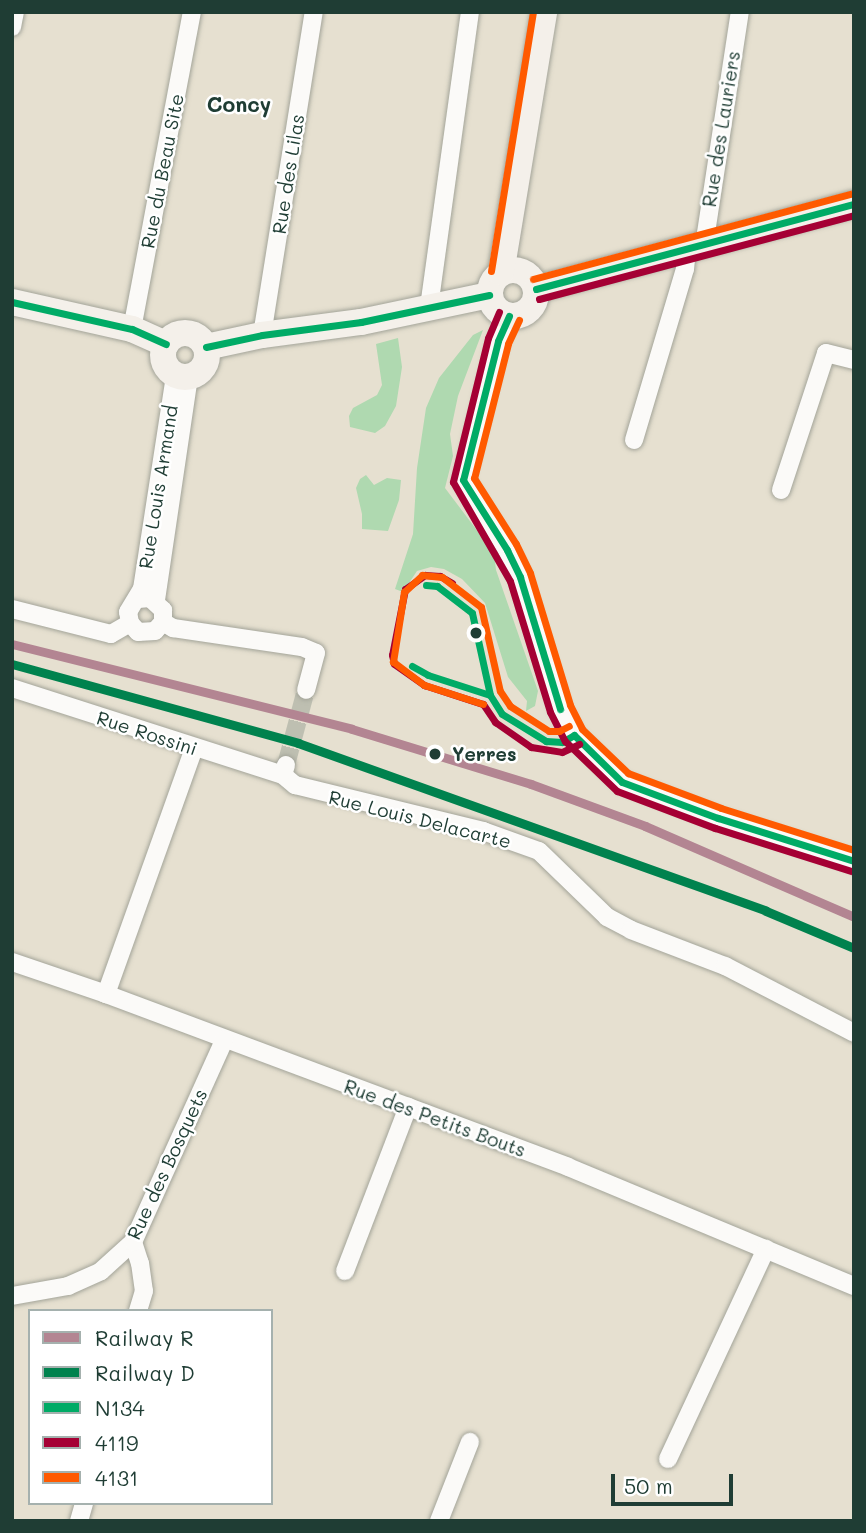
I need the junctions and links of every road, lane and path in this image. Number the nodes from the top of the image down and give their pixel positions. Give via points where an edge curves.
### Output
1 (15, 12) edge
2 (192, 12) edge
3 (314, 12) edge
4 (470, 12) edge
5 (544, 12) edge
6 (740, 12) edge
7 (12, 27) edge
8 (854, 204) edge
9 (696, 248) junction
10 (495, 284) junction
11 (536, 289) junction
12 (12, 302) edge
13 (429, 307) junction
14 (509, 316) junction
15 (132, 329) junction
16 (262, 335) junction
17 (166, 344) junction
18 (206, 347) junction
19 (854, 360) edge
20 (182, 376) junction
21 (634, 440) dead end
22 (781, 490) dead end
23 (147, 600) junction
24 (12, 609) edge
25 (163, 622) junction
26 (130, 624) junction
27 (12, 688) edge
28 (306, 690) tunnel mouth
29 (194, 748) junction
30 (285, 770) joint
31 (854, 862) edge
32 (12, 962) edge
33 (106, 994) junction
34 (854, 1033) edge
35 (224, 1040) junction
36 (408, 1107) junction
37 (133, 1242) junction
38 (766, 1249) junction
39 (345, 1270) dead end
40 (854, 1286) edge
41 (12, 1296) edge
42 (139, 1309) edge
43 (470, 1443) dead end
44 (668, 1459) dead end
45 (439, 1521) edge

1 - 7 street
2 - 15 street, Rue du Beau Site
3 - 16 street, Rue des Lilas
4 - 13 street
5 - 10 street
6 - 9 street, Rue des Lauriers
8 - 9 street
9 - 11 street
9 - 21 street, Rue des Lauriers via 685,269
10 - 11 street via 520,270
10 - 13 street
10 - 14 street via 496,309
11 - 14 street via 528,310
12 - 15 street
13 - 16 street via 361,322
14 - 31 street via 498,341 463,480 520,577 560,709 574,734 622,782
15 - 17 street
16 - 18 street
17 - 18 street via 176,335 190,333
17 - 20 street via 163,358
18 - 20 street via 203,369
19 - 22 street via 825,353
20 - 23 street, Rue Louis Armand
23 - 25 street via 163,610
23 - 26 street via 130,607
24 - 26 street via 111,634
25 - 26 street via 149,634
25 - 28 street via 173,628 316,653
27 - 29 street, Rue Rossini
29 - 30 street, Rue Rossini
29 - 33 street
30 - 34 street, Rue Louis Delacarte via 295,785 314,792 442,821 539,851 607,917 725,966
32 - 33 street, Rue des Petits Bouts
33 - 35 street, Rue des Petits Bouts
35 - 36 street, Rue des Petits Bouts
35 - 37 street, Rue des Bosquets
36 - 38 street, Rue des Petits Bouts
36 - 39 street
37 - 41 street, Rue des Bosquets via 101,1271 68,1286
37 - 42 street via 144,1291
38 - 40 street, Rue des Petits Bouts
38 - 44 street
43 - 45 street

